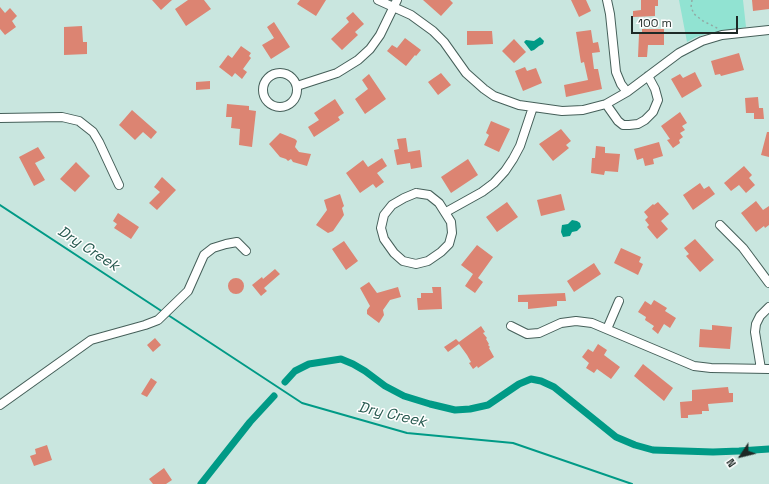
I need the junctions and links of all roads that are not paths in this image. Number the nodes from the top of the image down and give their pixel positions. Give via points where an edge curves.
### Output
1 (378, 0) edge
2 (607, 0) edge
3 (395, 3) edge
4 (769, 30) edge
5 (648, 76) junction
6 (297, 86) junction
7 (627, 92) junction
8 (606, 104) junction
9 (533, 107) junction
10 (0, 118) edge
11 (119, 185) dead end
12 (446, 212) junction
13 (720, 225) dead end
14 (246, 251) dead end
15 (769, 283) edge
16 (619, 301) dead end
17 (769, 307) edge
18 (510, 326) dead end
19 (607, 329) junction
20 (765, 369) edge
21 (0, 405) edge

1 - 3 street
2 - 7 street via 616,72
3 - 6 street via 380,36 358,60 337,73
3 - 9 street via 434,31 466,73 484,89 507,102
4 - 5 street via 702,40
5 - 7 street
5 - 8 street via 658,100 653,112 645,120 638,124 623,125
6 - 6 street via 296,98 283,108 277,108 267,102 263,92 263,86 270,76 280,73 291,77
7 - 8 street
8 - 9 street via 574,111
9 - 12 street via 520,146 505,171 482,192
10 - 11 street via 62,117 79,121 93,132 100,142
12 - 12 street via 451,222 452,233 448,244 428,261 416,264 403,261 384,239 384,215 404,198 416,193 429,195
13 - 15 street via 743,248
14 - 21 street via 237,242 212,248 204,255 188,291 158,320 91,340
16 - 19 street
17 - 20 street via 760,316 755,332
18 - 19 street via 527,334 539,333 576,321 592,323
19 - 20 street via 694,366

